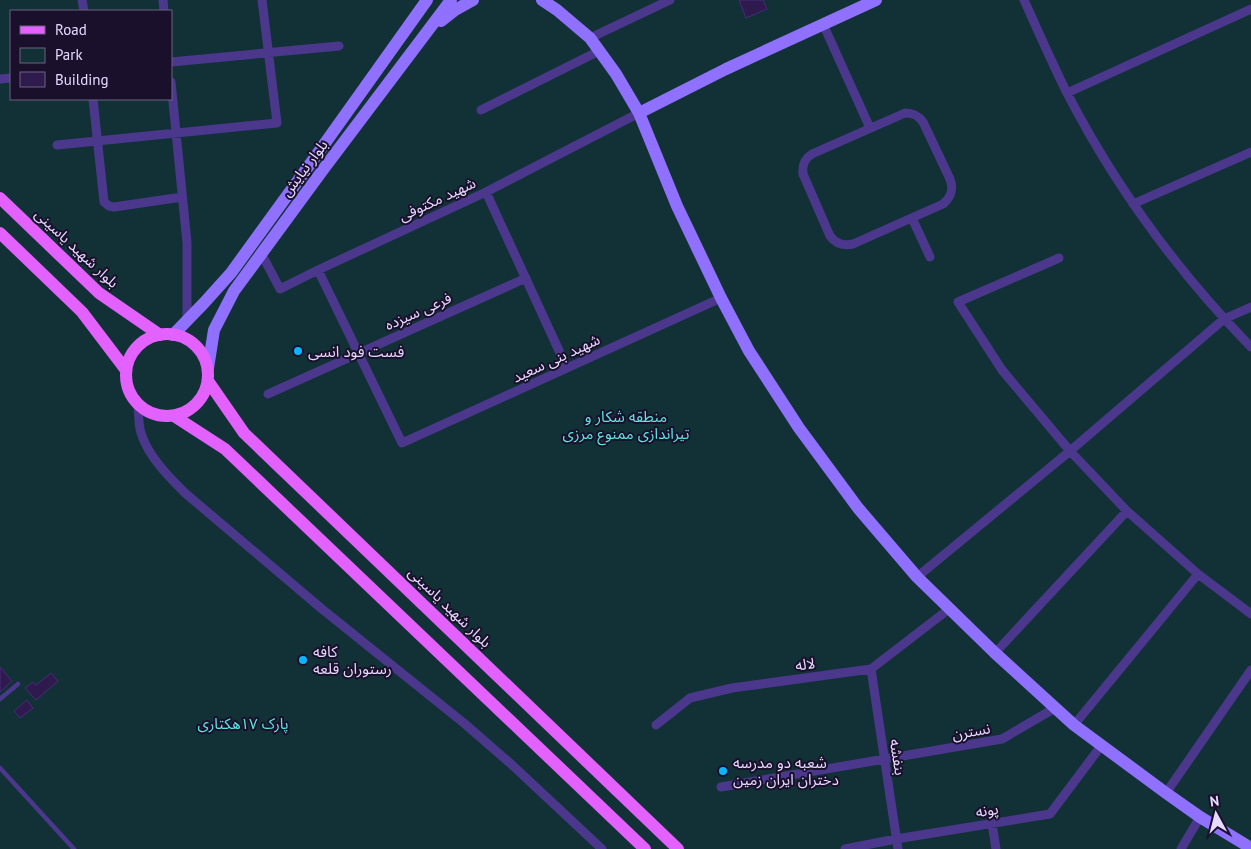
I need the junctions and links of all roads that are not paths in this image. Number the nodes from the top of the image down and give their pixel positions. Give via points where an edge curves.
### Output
1 (262, 0) edge
2 (422, 0) edge
3 (427, 0) edge
4 (451, 0) edge
5 (473, 0) edge
6 (542, 0) edge
7 (670, 0) edge
8 (876, 0) edge
9 (1024, 0) edge
10 (1251, 9) edge
11 (414, 18) junction
12 (823, 24) junction
13 (431, 28) junction
14 (590, 38) junction
15 (339, 46) dead end
16 (600, 51) junction
17 (269, 52) junction
18 (172, 62) edge
19 (172, 92) edge
20 (1067, 93) junction
21 (93, 100) edge
22 (481, 110) dead end
23 (639, 112) junction
24 (870, 128) junction
25 (176, 133) junction
26 (98, 141) junction
27 (57, 145) dead end
28 (1251, 152) edge
29 (313, 160) junction
30 (324, 167) junction
31 (301, 188) junction
32 (486, 192) junction
33 (182, 197) junction
34 (0, 198) edge
35 (1133, 204) junction
36 (912, 218) junction
37 (0, 233) edge
38 (261, 253) junction
39 (930, 257) dead end
40 (1059, 258) dead end
41 (318, 270) junction
42 (526, 278) junction
43 (721, 298) junction
44 (1251, 307) edge
45 (187, 320) junction
46 (1224, 320) junction
47 (166, 335) junction
48 (1251, 347) edge
49 (359, 353) junction
50 (567, 368) junction
51 (126, 370) junction
52 (208, 375) junction
53 (268, 394) dead end
54 (138, 405) junction
55 (174, 416) junction
56 (1070, 451) junction
57 (1127, 511) junction
58 (1198, 574) junction
59 (917, 578) junction
60 (948, 609) junction
61 (1251, 614) edge
62 (995, 653) junction
63 (871, 669) junction
64 (1251, 670) edge
65 (18, 684) dead end
66 (0, 700) edge
67 (1056, 708) junction
68 (656, 725) dead end
69 (1074, 725) junction
70 (1101, 746) junction
71 (884, 760) junction
72 (0, 768) edge
73 (721, 787) dead end
74 (1166, 793) junction
75 (1200, 817) junction
76 (992, 823) junction
77 (896, 839) junction
78 (1251, 848) edge
79 (74, 849) edge
80 (602, 849) edge
81 (645, 849) edge
82 (678, 849) edge
83 (844, 849) edge
84 (898, 849) edge
85 (996, 849) edge
86 (1181, 849) edge

1 - 17 street
2 - 11 street
3 - 11 street, بلوار نیایش
4 - 13 street, بلوار نیایش
5 - 13 street
6 - 14 street
7 - 14 street
8 - 12 street
9 - 20 street
10 - 20 street
11 - 29 street, بلوار نیایش
12 - 23 street
12 - 24 street
13 - 30 street, بلوار نیایش
14 - 16 street
15 - 17 street
16 - 22 street
16 - 23 street
17 - 18 street
17 - 25 street via 277,123
19 - 25 street
20 - 35 street
21 - 26 street
23 - 32 street, شهید مکتوفی
23 - 43 street via 677,206
24 - 36 street via 905,113 915,114 920,118 950,179 952,190 947,201
24 - 36 street via 808,156 803,164 804,174 830,236 837,243 853,244
25 - 26 street
25 - 33 street
26 - 27 street
26 - 33 street via 104,202 109,206
28 - 35 street
29 - 30 street
29 - 31 street, بلوار نیایش
30 - 31 street, بلوار نیایش
31 - 38 street, بلوار نیایش
31 - 45 street, بلوار نیایش via 231,273
32 - 41 street, شهید مکتوفی
32 - 42 street
33 - 45 street via 187,243
34 - 47 main road, بلوار شهید یاسینی via 98,292
35 - 46 street via 1175,262
36 - 39 street
37 - 51 main road via 82,312
38 - 41 street, شهید مکتوفی via 280,289
38 - 52 street, بلوار نیایش via 234,291 214,330
40 - 56 street via 958,302 1002,370
41 - 49 street
42 - 49 street, فرعی سیزده
42 - 50 street
43 - 50 street, شهید بنی سعید
43 - 59 street via 749,351 799,428 858,508
44 - 46 street
45 - 47 street, بلوار نیایش
46 - 48 street
46 - 56 street
47 - 51 main road via 147,339 137,347
47 - 52 main road via 185,338 196,346 203,356
49 - 50 street, شهید بنی سعید via 402,443
49 - 53 street, فرعی سیزده
51 - 54 main road via 130,395
52 - 55 main road via 204,394 197,404
52 - 82 main road, بلوار شهید یاسینی via 244,433
54 - 55 main road via 161,416
54 - 80 street via 140,430 146,445 185,493 465,724
55 - 81 main road via 225,449
56 - 57 street
56 - 59 street
57 - 58 street
57 - 62 street
58 - 61 street
58 - 69 street
59 - 60 street
60 - 62 street
60 - 63 street
62 - 67 street
63 - 68 street, لاله via 732,688 690,698
63 - 71 street, بنفشه
64 - 74 street
65 - 66 lane
67 - 69 street
67 - 71 street, نسترن via 1002,739
69 - 70 street
70 - 74 street
70 - 76 street, پونه via 1050,814
71 - 73 street, نسترن
71 - 77 street, بنفشه
72 - 79 lane
74 - 75 street
75 - 78 street
75 - 86 street
76 - 77 street, پونه
76 - 85 street
77 - 83 street, پونه
77 - 84 street, بنفشه

